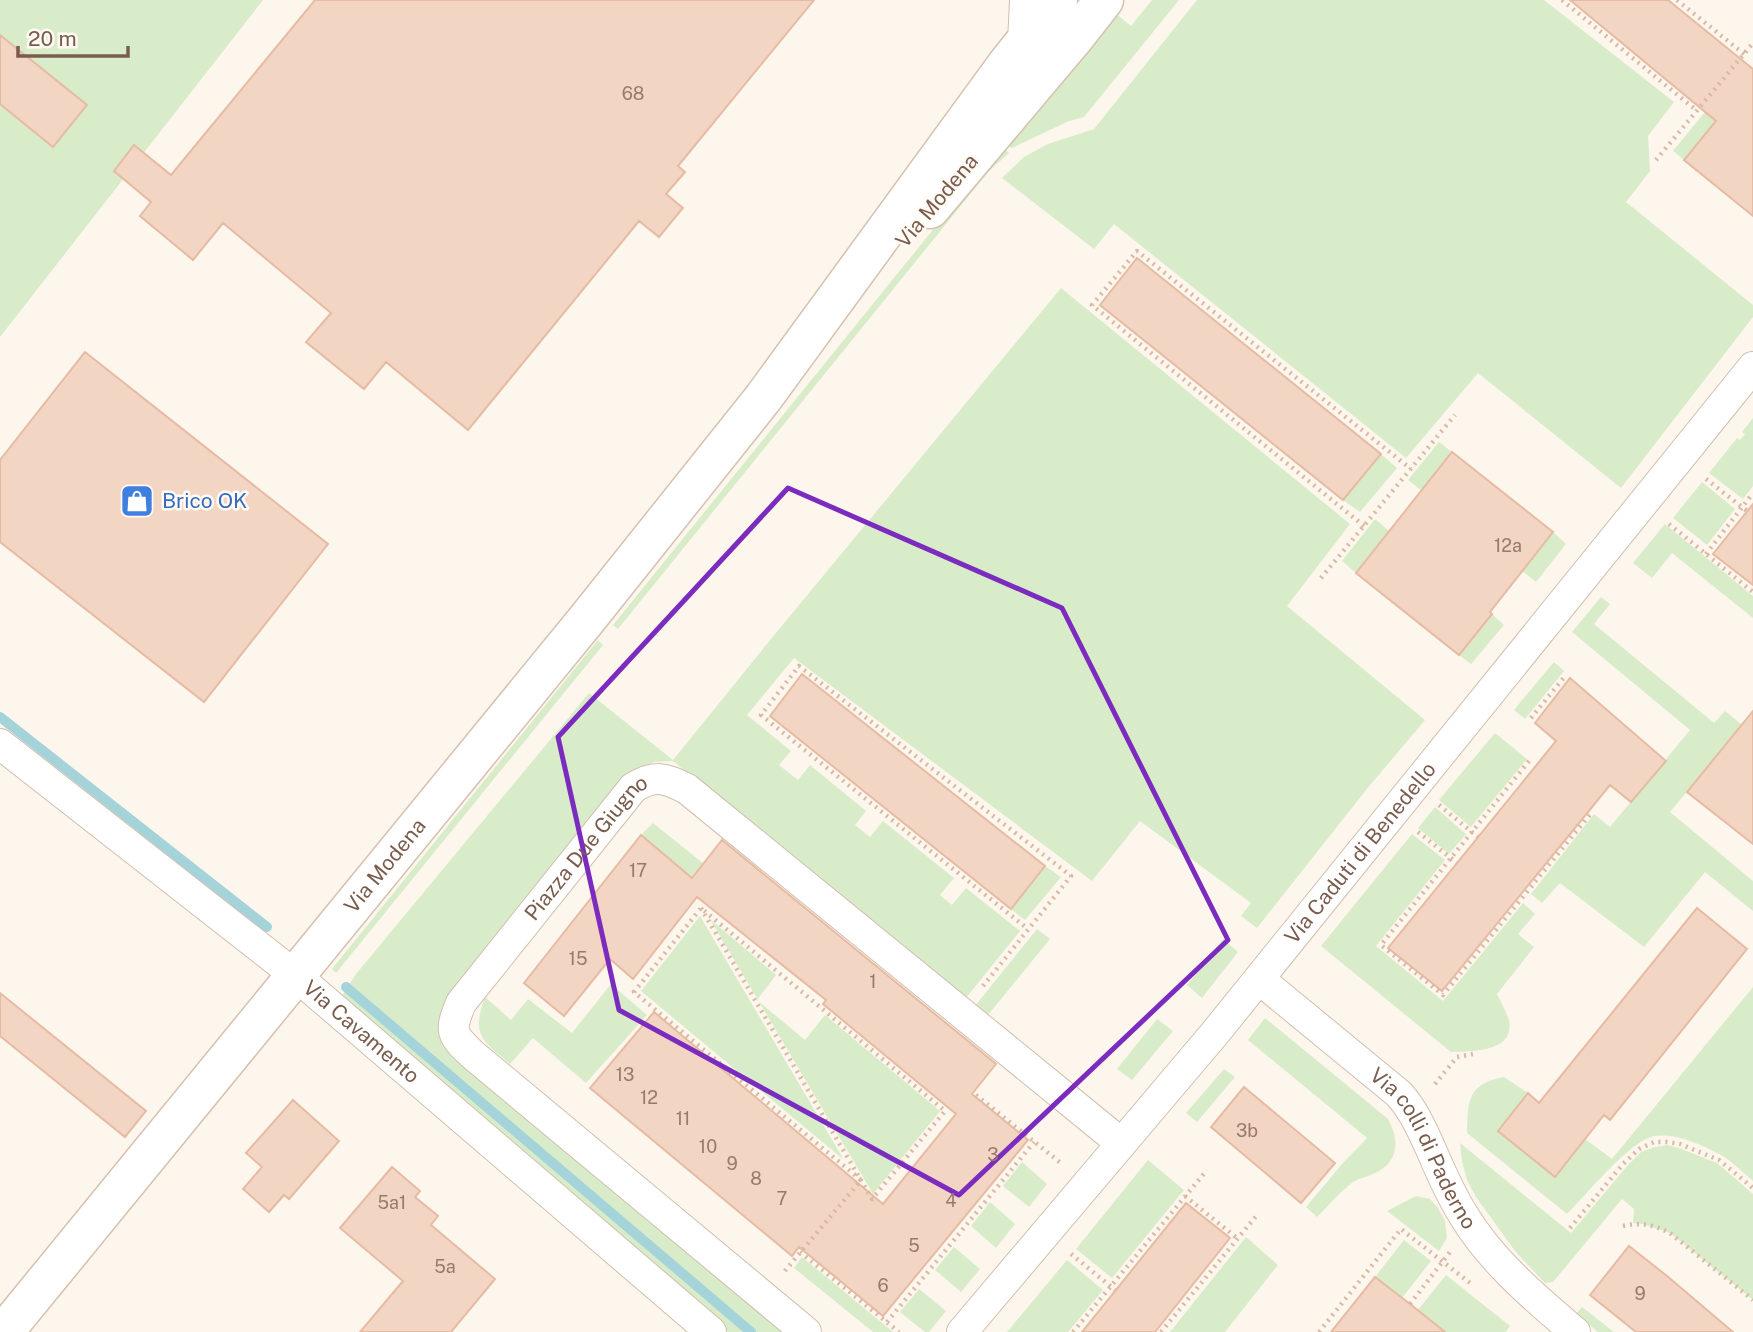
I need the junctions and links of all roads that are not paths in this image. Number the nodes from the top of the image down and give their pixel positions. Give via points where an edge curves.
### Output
1 (1025, 0) edge
2 (1058, 0) edge
3 (1104, 0) edge
4 (1023, 44) junction
5 (1753, 367) edge
6 (764, 397) junction
7 (0, 744) edge
8 (295, 975) junction
9 (1259, 979) junction
10 (1121, 1143) junction
11 (4, 1332) edge
12 (712, 1332) edge
13 (806, 1332) edge
14 (962, 1332) edge
15 (1575, 1332) edge

1 - 4 street
2 - 4 main road, Via Modena
3 - 6 main road, Via Modena via 859,292
4 - 6 main road, Via Modena
5 - 9 street, Via Caduti di Benedello
6 - 8 main road, Via Modena
7 - 8 street, Via Cavamento
8 - 11 main road, Via Modena
8 - 12 street, Via Cavamento
9 - 10 street, Via Caduti di Benedello
9 - 15 street, Via colli di Paderno via 1399,1094 1416,1117 1476,1233 1539,1301
10 - 13 street, Piazza Due Giugno via 687,789 659,778 646,780 633,788 461,1003 452,1024 457,1039 473,1055
10 - 14 street, Via Caduti di Benedello

